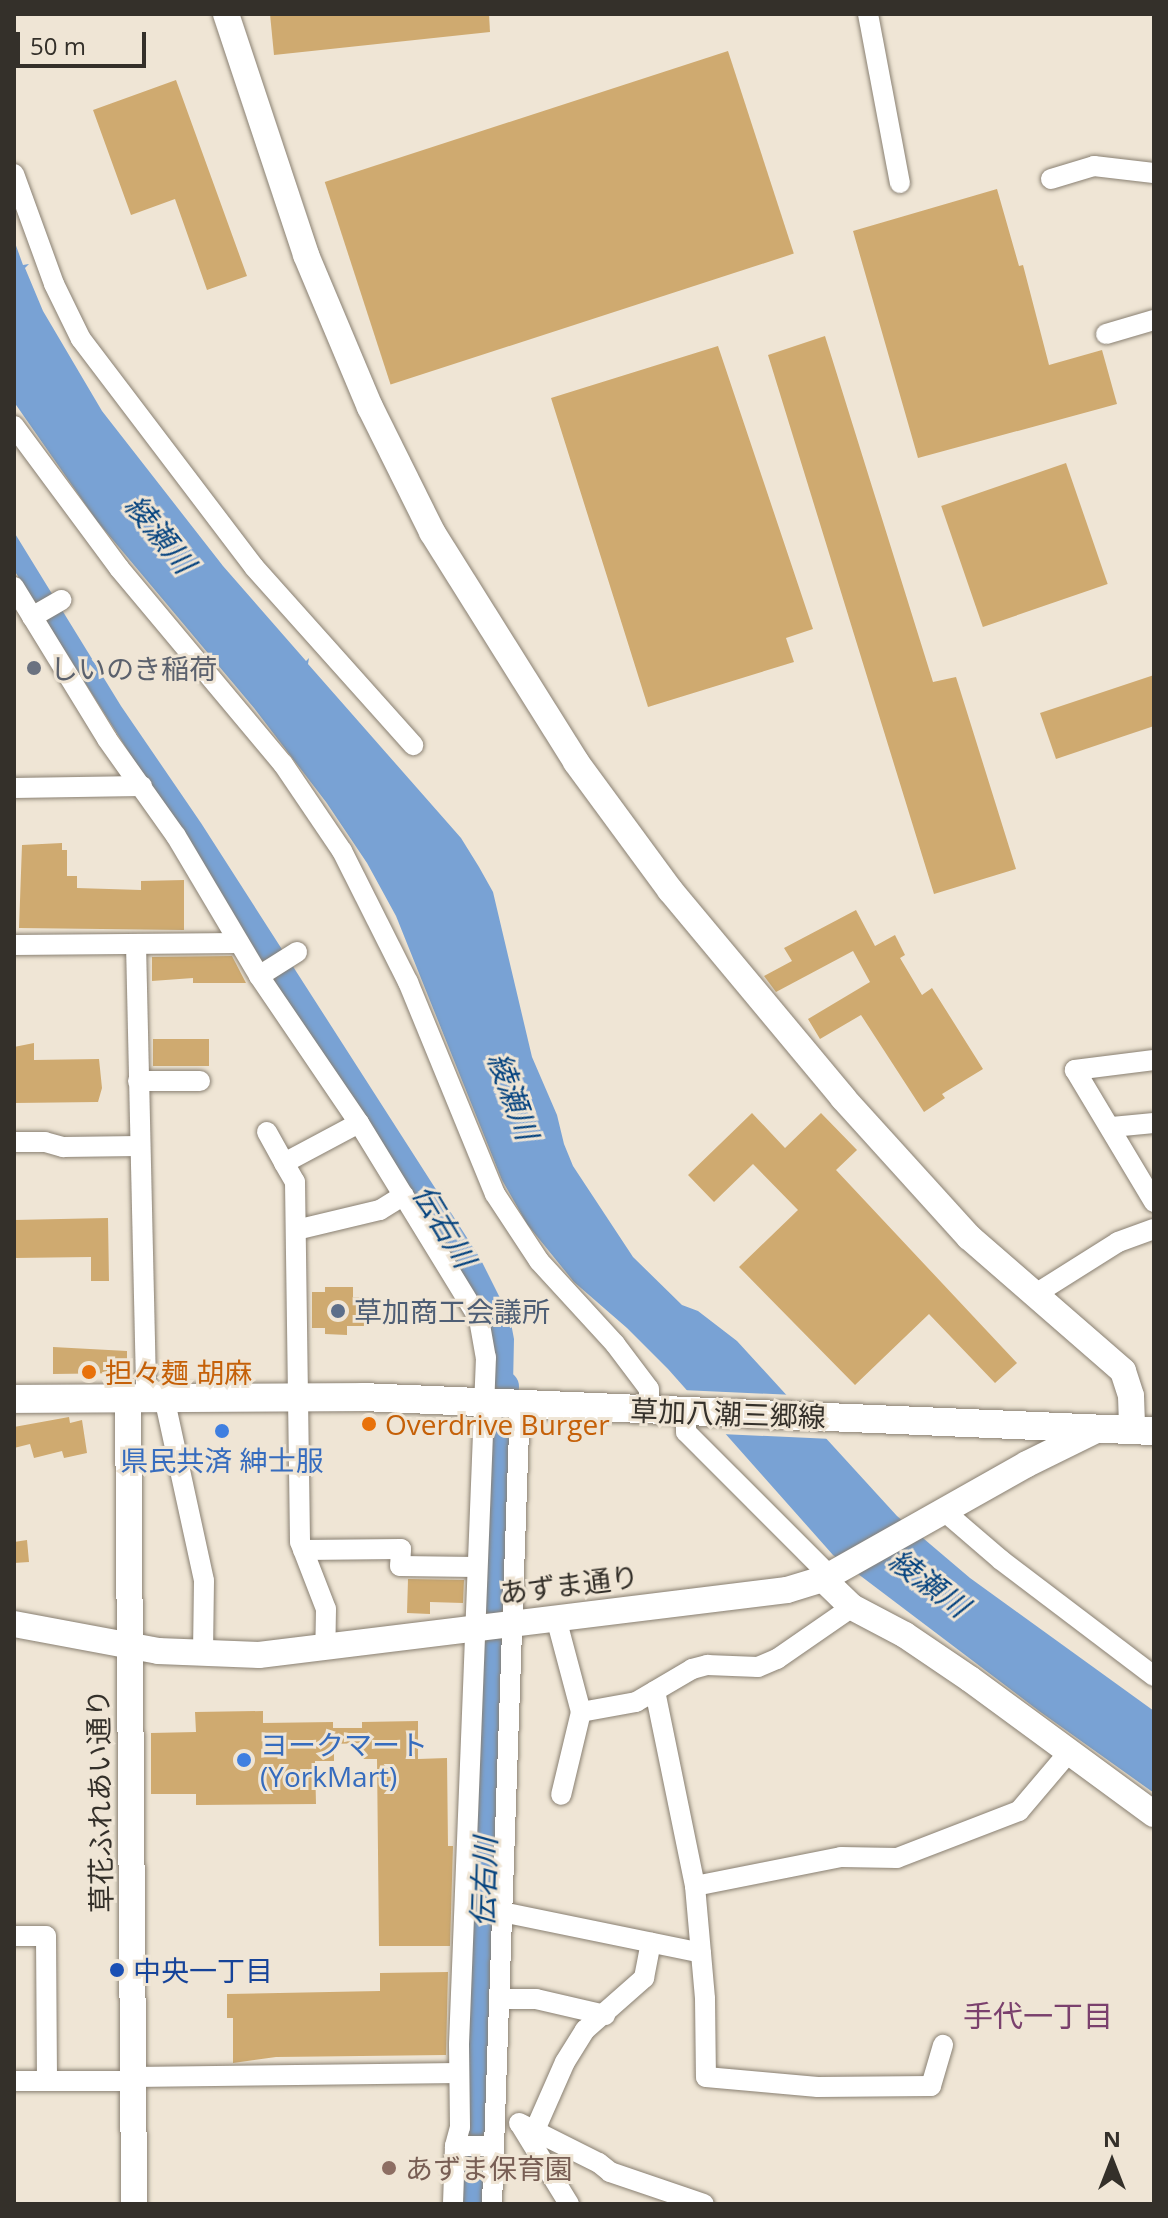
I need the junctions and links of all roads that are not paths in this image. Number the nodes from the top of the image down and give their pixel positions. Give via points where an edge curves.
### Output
1 (226, 14) edge
2 (868, 14) edge
3 (1154, 173) edge
4 (14, 174) edge
5 (1051, 179) dead end
6 (900, 183) dead end
7 (1154, 320) edge
8 (1106, 334) dead end
9 (14, 426) edge
10 (14, 587) edge
11 (62, 600) dead end
12 (32, 617) junction
13 (413, 745) dead end
14 (142, 786) junction
15 (14, 788) edge
16 (239, 943) junction
17 (136, 944) junction
18 (14, 945) edge
19 (293, 955) dead end
20 (261, 975) junction
21 (1154, 1060) edge
22 (138, 1081) junction
23 (200, 1081) dead end
24 (359, 1123) junction
25 (1154, 1123) edge
26 (1112, 1127) junction
27 (267, 1132) dead end
28 (14, 1142) edge
29 (139, 1146) junction
30 (284, 1163) junction
31 (404, 1195) junction
32 (1154, 1202) edge
33 (1154, 1229) edge
34 (296, 1230) junction
35 (1034, 1295) junction
36 (298, 1396) junction
37 (146, 1397) junction
38 (14, 1399) edge
39 (502, 1403) junction
40 (649, 1410) junction
41 (682, 1412) junction
42 (1096, 1430) junction
43 (1143, 1431) edge
44 (937, 1515) junction
45 (303, 1550) junction
46 (476, 1567) junction
47 (832, 1574) junction
48 (852, 1607) junction
49 (556, 1618) junction
50 (14, 1624) edge
51 (509, 1624) junction
52 (477, 1628) junction
53 (130, 1647) junction
54 (325, 1648) junction
55 (203, 1655) junction
56 (1154, 1676) edge
57 (655, 1691) junction
58 (581, 1712) junction
59 (1069, 1752) junction
60 (561, 1795) dead end
61 (1154, 1814) edge
62 (695, 1886) junction
63 (502, 1912) junction
64 (14, 1936) edge
65 (651, 1943) junction
66 (701, 1953) junction
67 (500, 1999) junction
68 (605, 2015) junction
69 (943, 2045) dead end
70 (459, 2073) junction
71 (134, 2079) junction
72 (14, 2081) edge
73 (47, 2081) junction
74 (498, 2095) junction
75 (527, 2127) junction
76 (455, 2146) junction
77 (494, 2146) junction
78 (134, 2204) edge
79 (453, 2204) edge
80 (492, 2204) edge
81 (569, 2204) edge
82 (704, 2204) edge

1 - 35 street via 306,255 340,339 432,532 503,648 576,762 749,988 931,1197
2 - 6 street
3 - 5 street via 1094,166
4 - 13 street via 54,284 81,339 236,545
7 - 8 street
9 - 40 street via 119,568 283,764 342,851 408,982 495,1194 539,1261 649,1389
10 - 12 street
11 - 12 street
12 - 14 street
14 - 15 street
14 - 16 street
16 - 17 street
16 - 20 street
17 - 18 street
17 - 22 street
19 - 20 street
20 - 24 street
21 - 26 street via 1075,1070
22 - 23 street
22 - 29 street
24 - 30 street
24 - 31 street
25 - 26 street
26 - 32 street
27 - 30 street
28 - 29 street
29 - 37 street
30 - 34 street via 295,1182
31 - 34 street via 380,1210
31 - 39 street via 479,1319
33 - 35 street via 1118,1242
34 - 36 street
35 - 43 street via 1123,1371
36 - 37 main road, 草加八潮三郷線
36 - 39 main road, 草加八潮三郷線
36 - 45 street
37 - 38 main road, 草加八潮三郷線
37 - 53 street, 草花ふれあい通り
37 - 55 street via 204,1581
39 - 40 main road, 草加八潮三郷線
39 - 46 street
39 - 51 street
40 - 41 main road, 草加八潮三郷線
41 - 42 main road, 草加八潮三郷線
41 - 47 street via 686,1432
42 - 43 main road, 草加八潮三郷線
42 - 44 street, あずま通り
44 - 47 street, あずま通り
44 - 56 street
45 - 46 street via 401,1549 400,1566
45 - 54 street via 326,1609
46 - 52 street
47 - 48 street
47 - 49 street, あずま通り via 787,1590
48 - 57 street via 768,1663 707,1665
48 - 59 street via 905,1635
49 - 51 street, あずま通り
49 - 58 street
50 - 53 street, あずま通り
51 - 52 street, あずま通り
51 - 63 street
52 - 54 street, あずま通り
52 - 70 street
53 - 55 street, あずま通り
53 - 71 street, 草花ふれあい通り
54 - 55 street, あずま通り
57 - 58 street via 636,1702
57 - 62 street
58 - 60 street
59 - 61 street
59 - 62 street via 1019,1811 897,1858 841,1857
62 - 66 street
63 - 65 street
63 - 67 street
64 - 73 street via 46,1936
65 - 66 street
65 - 68 street via 644,1978
66 - 69 street via 706,2077 818,2087 931,2086
67 - 68 street via 536,1999
67 - 74 street
68 - 75 street via 585,2030
70 - 71 street
70 - 76 street
71 - 73 street
71 - 78 street, 草花ふれあい通り
72 - 73 street
74 - 75 street
74 - 77 street
75 - 81 street
75 - 82 street via 610,2172
76 - 77 street
76 - 79 street
77 - 80 street

